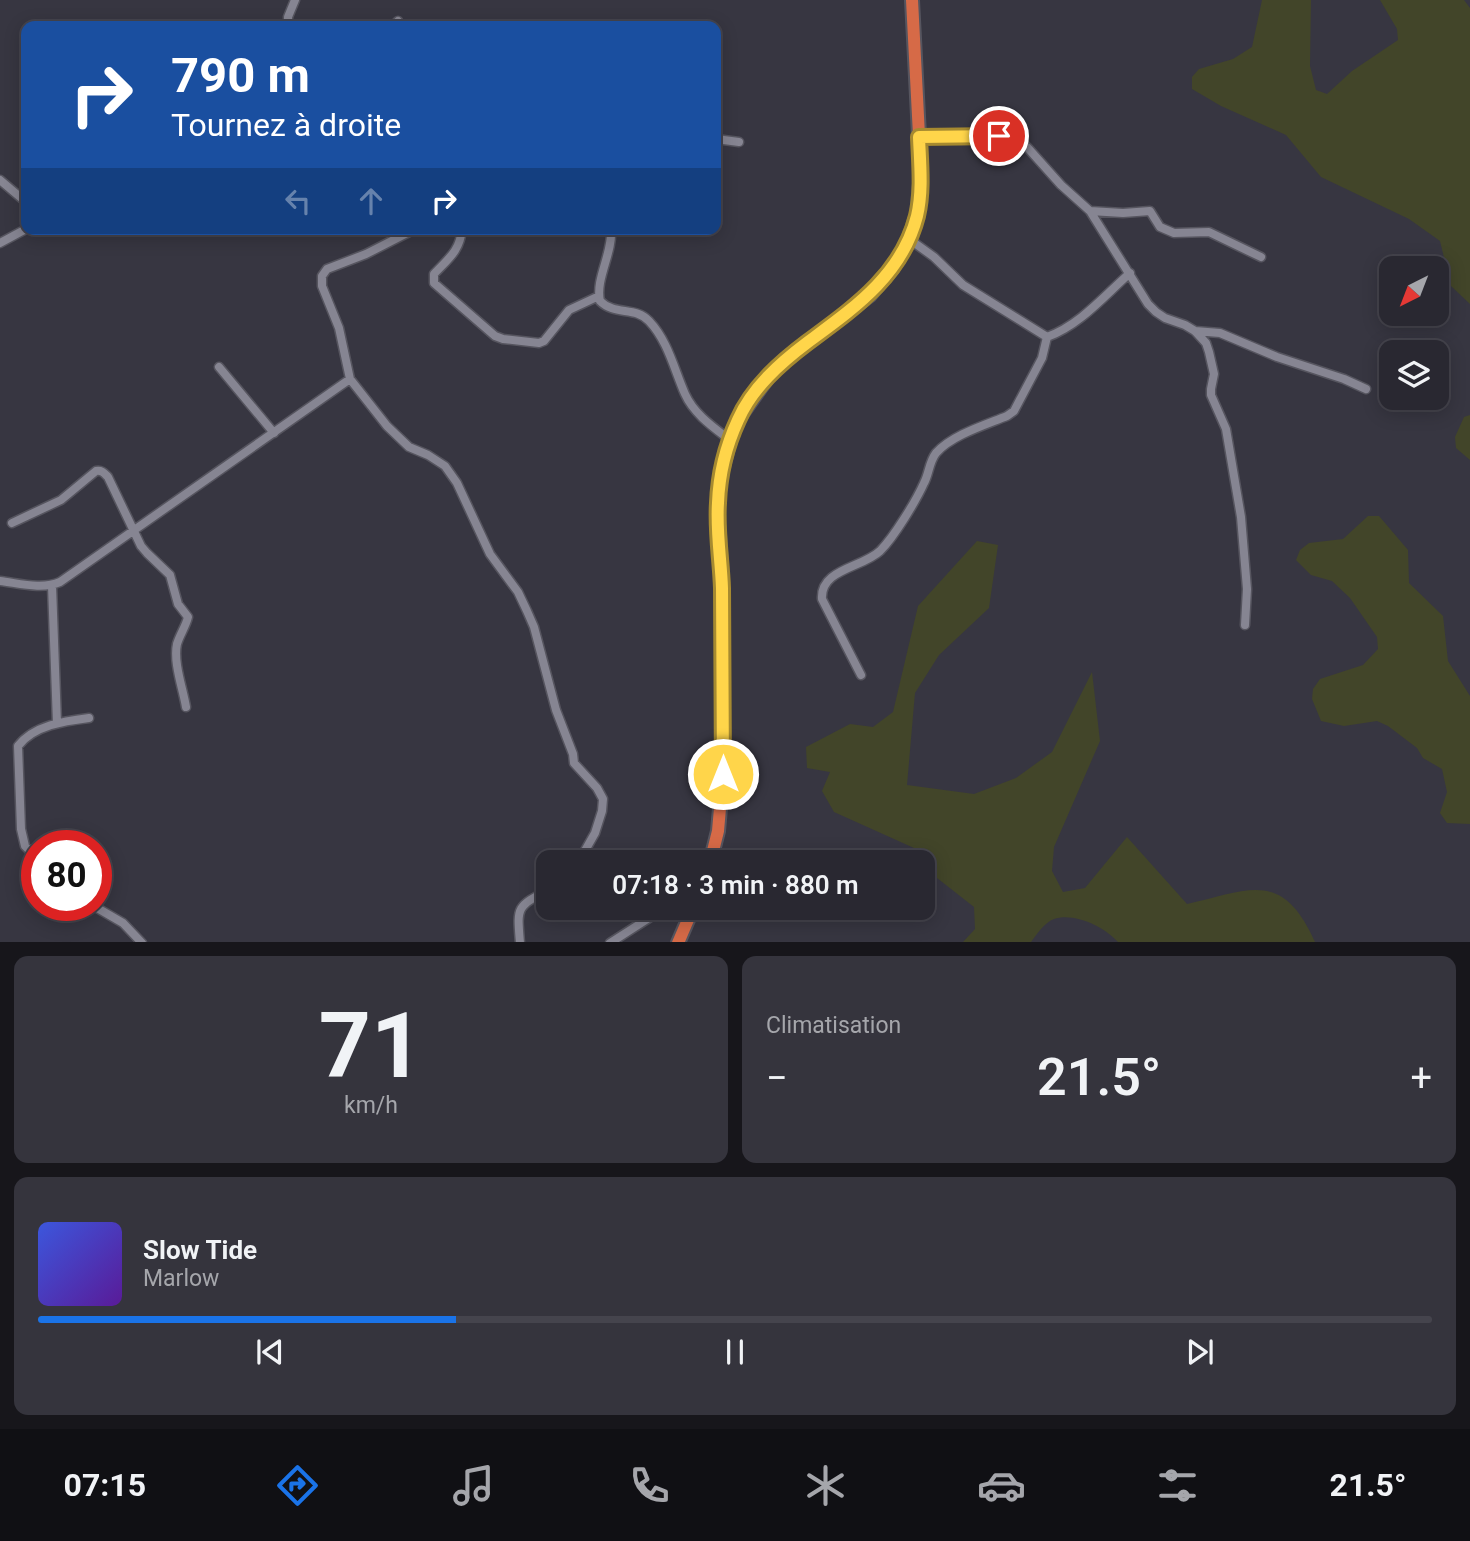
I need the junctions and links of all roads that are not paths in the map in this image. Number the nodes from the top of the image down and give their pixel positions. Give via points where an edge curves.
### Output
1 (295, 0) edge
2 (912, 0) edge
3 (288, 21) edge
4 (919, 137) junction
5 (721, 140) edge
6 (739, 142) dead end
7 (0, 180) edge
8 (21, 198) edge
9 (1090, 211) junction
10 (21, 232) edge
11 (403, 235) edge
12 (461, 235) edge
13 (611, 235) edge
14 (909, 239) junction
15 (0, 243) edge
16 (1261, 257) dead end
17 (1130, 273) junction
18 (598, 296) junction
19 (1195, 331) junction
20 (1046, 337) junction
21 (219, 367) dead end
22 (350, 379) junction
23 (1366, 389) dead end
24 (274, 433) junction
25 (730, 440) junction
26 (12, 523) dead end
27 (134, 530) junction
28 (0, 581) edge
29 (52, 586) junction
30 (1245, 625) dead end
31 (861, 675) dead end
32 (187, 707) dead end
33 (89, 718) dead end
34 (57, 723) junction
35 (21, 830) edge
36 (586, 850) edge
37 (713, 850) edge
38 (536, 896) edge
39 (112, 917) edge
40 (646, 920) edge
41 (688, 920) edge
42 (141, 942) edge
43 (520, 942) edge
44 (612, 942) edge
45 (678, 942) edge

1 - 3 street
2 - 4 highway
4 - 9 street via 1016,140
4 - 14 highway via 921,174
5 - 6 street
7 - 8 street
9 - 16 street via 1150,211 1160,228 1174,233 1209,232
9 - 17 street
10 - 15 street
11 - 22 street via 327,269 322,276
12 - 18 street via 455,252 434,274 434,283 495,336 539,343 569,310
13 - 18 street
14 - 20 street via 963,285
14 - 25 highway via 870,295 769,376 739,418
17 - 19 street via 1156,312
17 - 20 street via 1087,313
18 - 25 street via 613,310 643,315 649,321 689,401
19 - 23 street via 1220,333
19 - 30 street via 1206,343 1213,367 1211,395 1226,429 1241,517
20 - 31 street via 1042,358 1014,411 952,440 937,452 920,491 881,550 824,584 822,599
21 - 24 street
22 - 24 street
22 - 36 street via 409,447 445,466 490,554 518,592 534,627 574,763 603,799
24 - 27 street
25 - 37 highway via 717,504 723,774
26 - 27 street via 61,500 100,470 108,477
27 - 29 street
27 - 32 street via 147,553 170,575 178,604 188,617 176,650
28 - 29 street
29 - 34 street
33 - 34 street
34 - 35 street via 18,746
38 - 43 street via 520,909
39 - 42 street
40 - 44 street
41 - 45 highway

